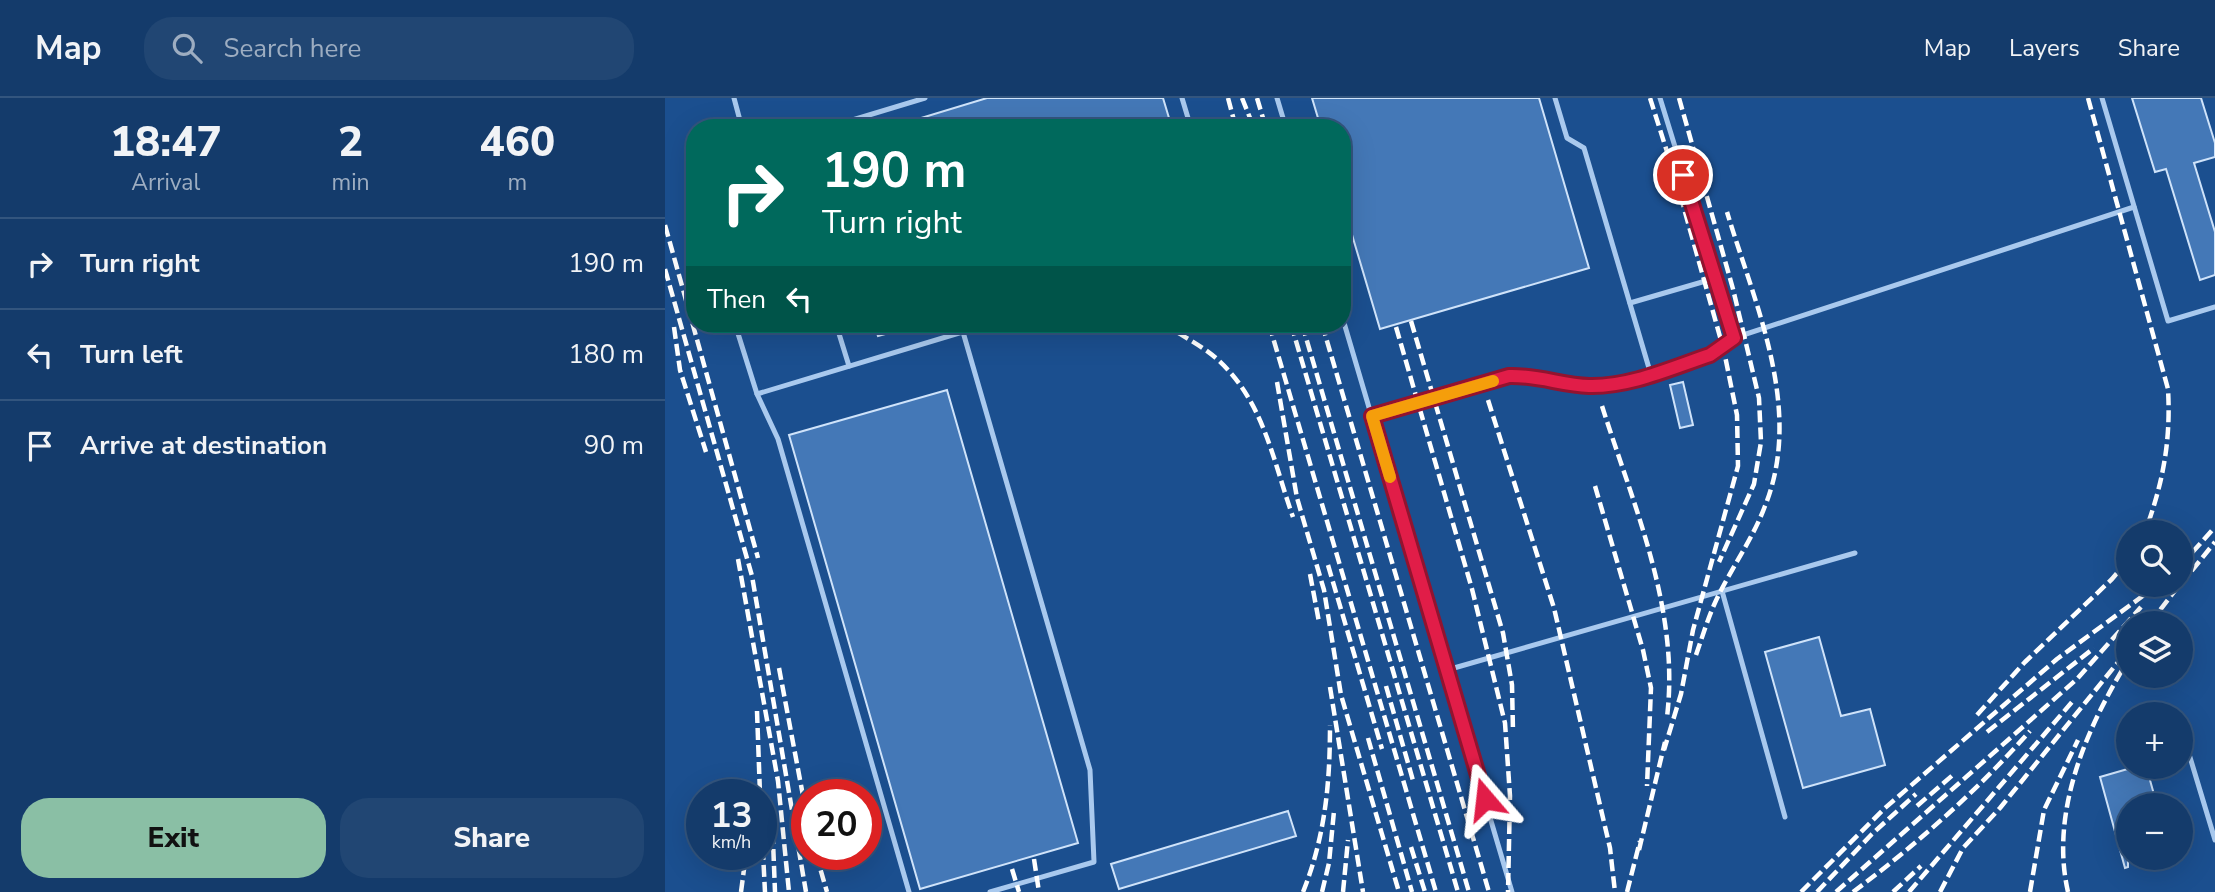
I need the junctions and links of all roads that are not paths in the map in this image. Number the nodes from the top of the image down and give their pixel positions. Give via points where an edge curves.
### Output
1 (734, 98) edge
2 (925, 98) edge
3 (1182, 98) edge
4 (1277, 98) edge
5 (1555, 98) edge
6 (1660, 98) edge
7 (2102, 98) edge
8 (740, 119) edge
9 (856, 119) edge
10 (1188, 119) edge
11 (1283, 119) edge
12 (2134, 207) junction
13 (1716, 278) junction
14 (1630, 303) junction
15 (2215, 307) edge
16 (738, 333) edge
17 (839, 333) edge
18 (960, 333) edge
19 (963, 333) edge
20 (1347, 333) edge
21 (1734, 338) junction
22 (849, 366) junction
23 (1651, 375) junction
24 (757, 394) junction
25 (1372, 416) junction
26 (1855, 553) dead end
27 (1722, 592) junction
28 (1447, 670) junction
29 (2193, 767) edge
30 (1785, 817) dead end
31 (2215, 840) edge
32 (909, 892) edge
33 (991, 892) edge
34 (1512, 892) edge

1 - 8 lane
2 - 9 lane
3 - 10 lane
4 - 11 lane
5 - 14 lane via 1567,138 1584,148
6 - 13 lane
7 - 12 lane
12 - 15 lane via 2168,321
12 - 21 lane
13 - 14 lane
13 - 21 lane
14 - 23 lane
16 - 24 lane
17 - 22 lane
18 - 22 lane
19 - 33 lane via 1090,770 1094,862
20 - 25 lane
21 - 23 lane via 1710,355
22 - 24 lane
23 - 25 lane via 1621,384 1588,386 1531,375 1509,376
24 - 32 lane via 778,439
25 - 28 lane
26 - 27 lane
27 - 28 lane
27 - 30 lane
28 - 34 lane
29 - 31 lane

